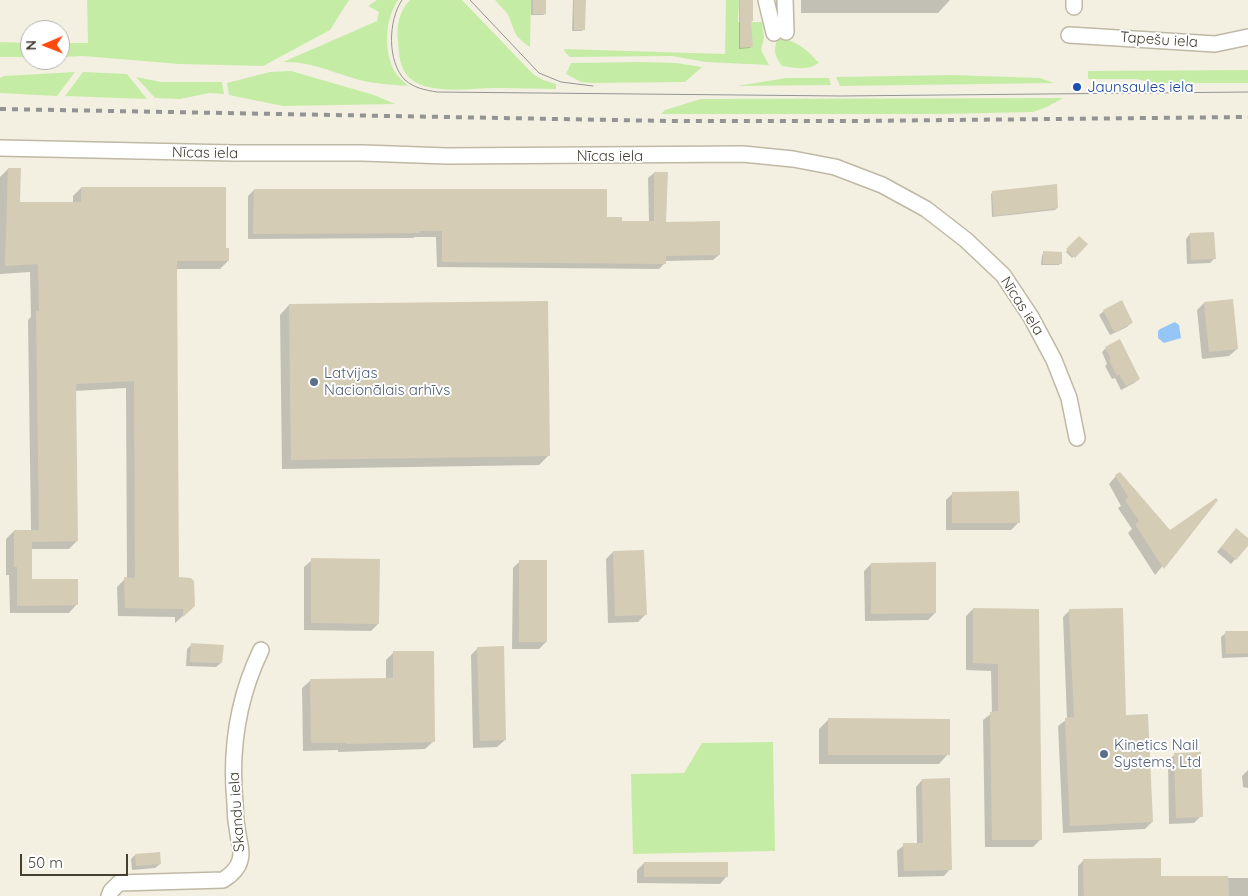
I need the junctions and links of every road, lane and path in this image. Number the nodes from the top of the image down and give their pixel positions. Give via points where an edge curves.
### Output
1 (766, 0) edge
2 (786, 0) edge
3 (1069, 35) dead end
4 (1248, 37) edge
5 (0, 148) edge
6 (1077, 438) dead end
7 (260, 650) dead end
8 (109, 896) edge

1 - 2 street via 780,32
3 - 4 street, Tapešu iela via 1215,44
5 - 6 street, Nīcas iela via 447,156 743,154 793,158 835,166 882,184 926,209 1003,275 1054,360 1069,398
7 - 8 street, Skandu iela via 245,689 235,738 233,784 242,850 240,862 223,880 119,883

